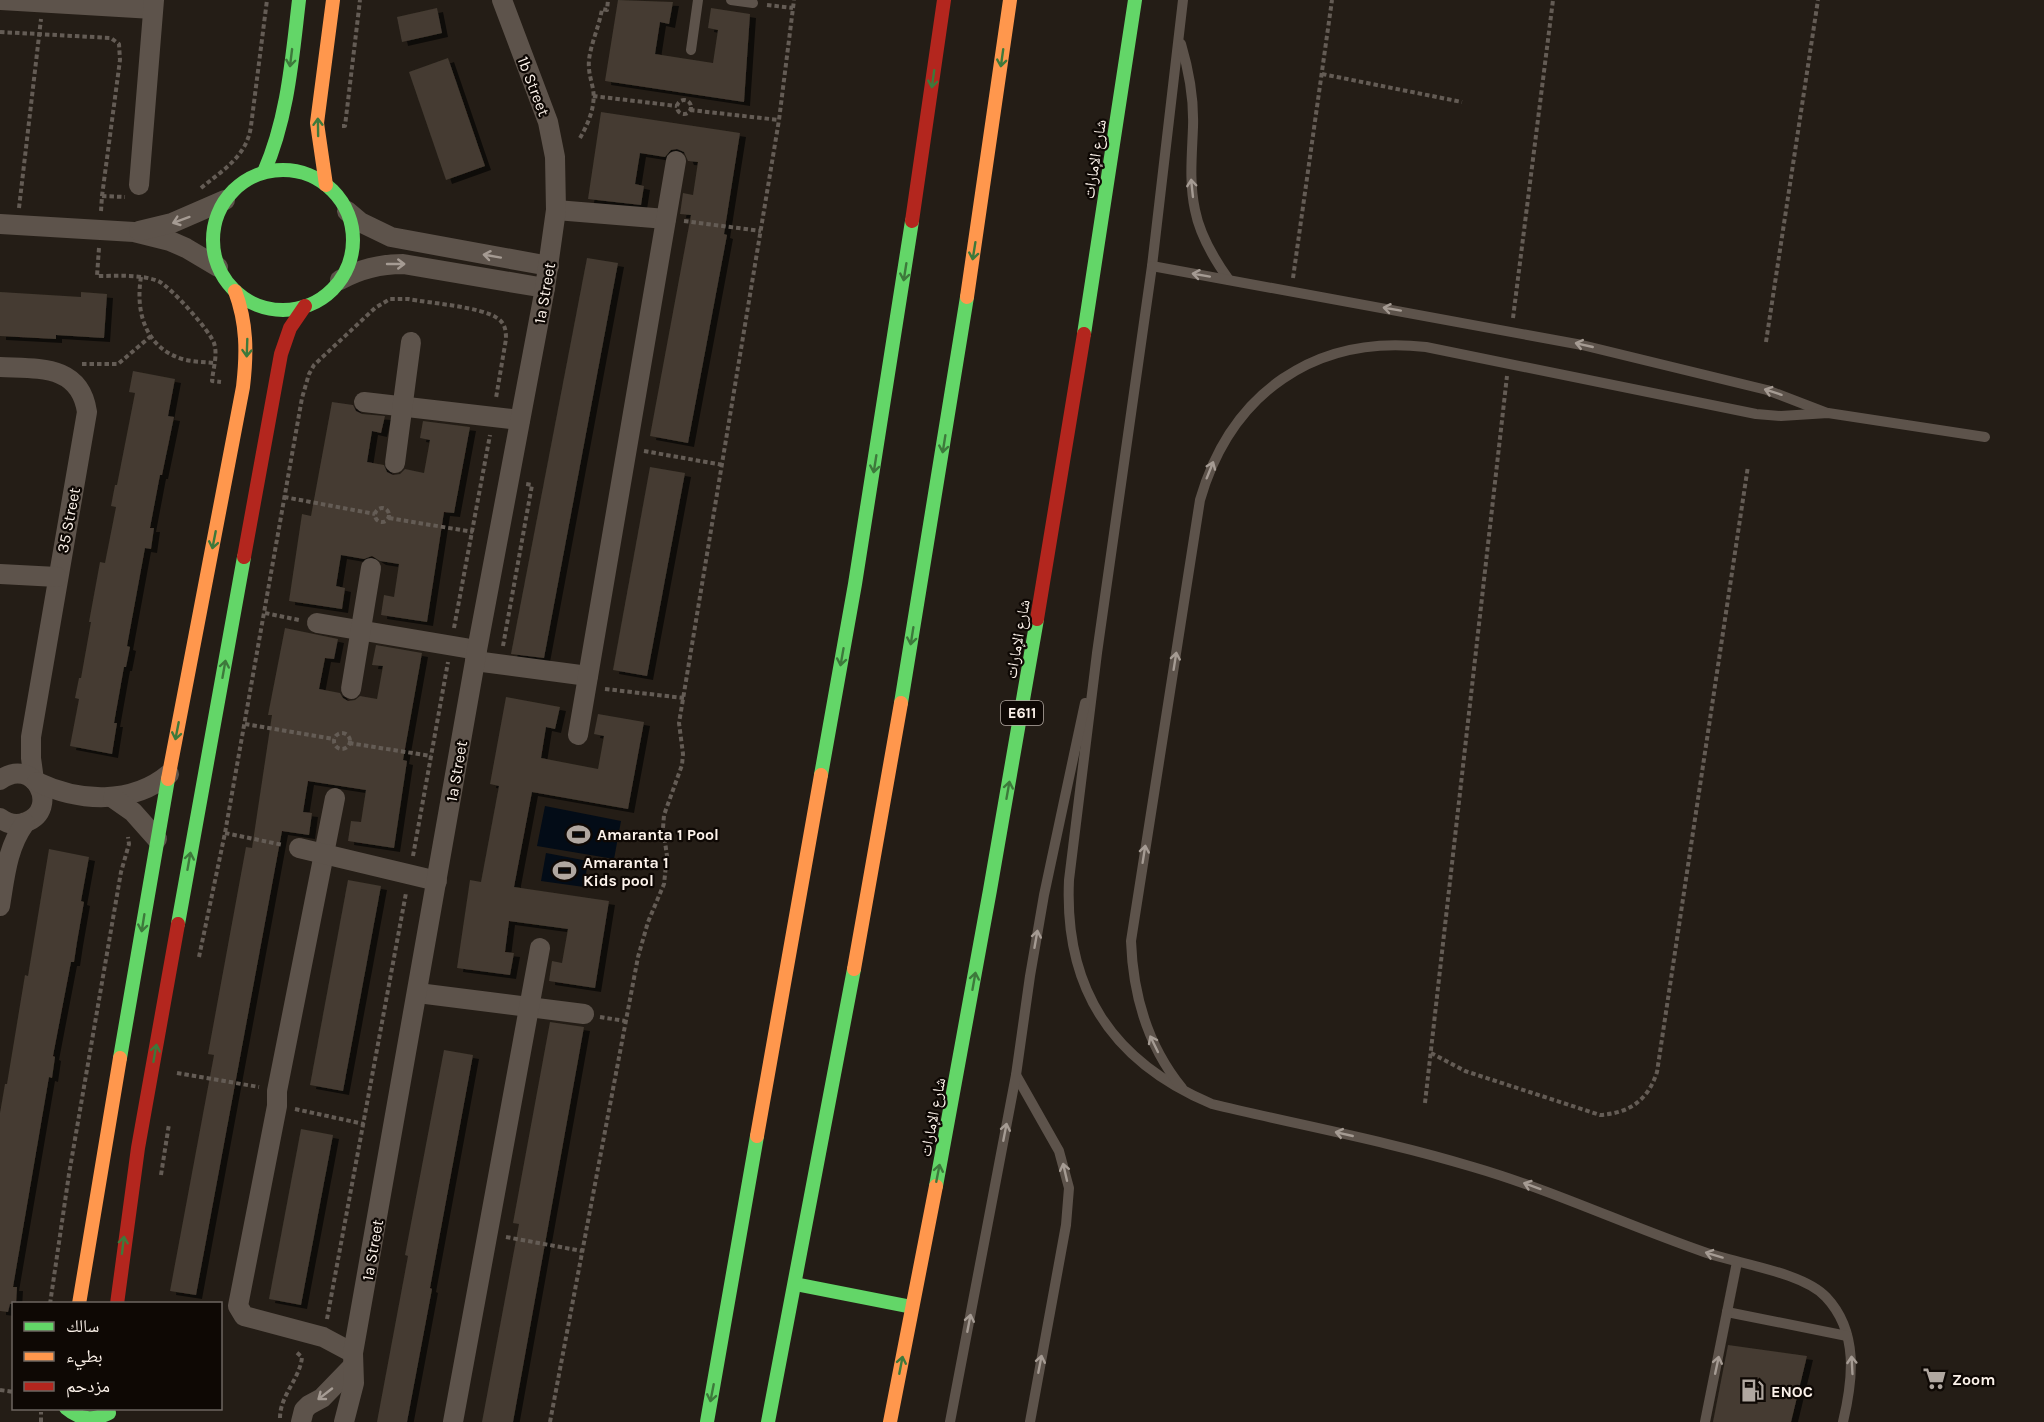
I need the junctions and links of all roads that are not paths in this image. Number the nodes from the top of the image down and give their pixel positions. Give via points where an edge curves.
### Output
1 (1, 0) edge
2 (299, 0) edge
3 (333, 0) edge
4 (502, 0) edge
5 (698, 0) edge
6 (731, 0) edge
7 (944, 0) edge
8 (1010, 0) edge
9 (1135, 0) edge
10 (1183, 0) edge
11 (753, 3) road end
12 (154, 4) edge
13 (1179, 38) junction
14 (691, 50) dead end
15 (676, 161) dead end
16 (264, 172) junction
17 (556, 175) joint
18 (139, 185) dead end
19 (326, 185) junction
20 (225, 200) junction
21 (556, 210) junction
22 (347, 211) junction
23 (666, 219) junction
24 (0, 224) edge
25 (134, 232) junction
26 (549, 266) junction
27 (1152, 266) junction
28 (218, 267) junction
29 (340, 280) junction
30 (1230, 280) junction
31 (545, 288) junction
32 (235, 291) junction
33 (305, 306) junction
34 (411, 342) dead end
35 (0, 367) edge
36 (364, 402) dead end
37 (402, 406) junction
38 (1828, 413) junction
39 (520, 420) junction
40 (1985, 437) dead end
41 (395, 463) dead end
42 (371, 568) dead end
43 (0, 574) edge
44 (57, 577) junction
45 (316, 623) road end
46 (361, 630) junction
47 (1097, 653) junction
48 (476, 655) junction
49 (587, 681) junction
50 (351, 689) dead end
51 (578, 735) dead end
52 (32, 737) junction
53 (169, 774) junction
54 (7, 776) edge
55 (36, 781) junction
56 (72, 794) junction
57 (113, 798) junction
58 (335, 798) dead end
59 (32, 817) junction
60 (0, 818) edge
61 (158, 839) junction
62 (299, 849) road end
63 (325, 854) junction
64 (8, 856) junction
65 (437, 881) junction
66 (0, 906) edge
67 (540, 948) dead end
68 (418, 993) junction
69 (530, 1007) junction
70 (584, 1014) dead end
71 (1016, 1076) junction
72 (1186, 1093) junction
73 (1737, 1262) junction
74 (795, 1284) junction
75 (79, 1302) edge
76 (117, 1302) edge
77 (912, 1307) junction
78 (1727, 1312) junction
79 (726, 1323) junction
80 (1847, 1336) junction
81 (353, 1360) junction
82 (698, 1392) dead end
83 (68, 1410) edge
84 (108, 1414) edge
85 (301, 1422) edge
86 (344, 1422) edge
87 (453, 1422) edge
88 (707, 1422) edge
89 (768, 1422) edge
90 (890, 1422) edge
91 (950, 1422) edge
92 (1030, 1422) edge
93 (1705, 1422) edge
94 (1843, 1422) edge

1 - 12 street
2 -> 16 main road via 284,119
19 -> 3 main road via 317,127
4 - 17 street, 1b Street via 543,105
5 - 14 lane
6 - 11 lane
7 -> 79 main road via 859,562
8 -> 74 main road via 918,605
77 -> 9 main road, شارع الإمارات / E611 via 1045,577
10 - 13 lane
12 - 18 street
13 - 27 lane
30 -> 13 lane via 1209,248 1195,212 1191,179 1192,103
15 - 23 street
16 - 19 main road via 303,172
16 - 20 main road via 249,178
17 - 21 street, 1a Street
19 - 22 main road
20 -> 25 street via 172,223
20 - 28 main road via 214,225
21 - 23 street
21 - 26 street, 1a Street
26 -> 22 street via 391,237
22 - 29 main road via 351,253
23 - 49 street
24 - 25 street
25 - 28 street via 170,240
26 - 31 street, 1a Street
30 -> 27 lane
27 - 47 lane
28 - 32 main road
29 -> 31 street via 370,267 403,264
29 - 33 main road
38 -> 30 lane via 1760,388 1582,345
31 - 39 street, 1a Street
32 - 33 main road via 261,306
32 -> 53 main road via 248,351
76 -> 33 main road via 138,1148 281,354 290,328
34 - 37 street
35 - 44 street, 35 Street via 52,370 70,379 86,403 87,422
36 - 37 street
37 - 39 street
37 - 41 street
38 - 40 lane
72 -> 38 lane via 1159,1054 1144,1022 1135,988 1131,941 1200,500 1214,459 1236,423 1266,392 1302,367 1341,351 1384,345 1405,345 1509,364 1756,414
39 - 48 street, 1a Street
42 - 46 street
43 - 44 street
44 - 52 street, 35 Street
45 - 46 street
46 - 48 street
46 - 50 street
71 -> 47 lane via 1044,895
47 - 72 lane via 1069,880 1071,938 1077,966 1107,1025 1138,1061
48 - 49 street
48 - 65 street, 1a Street
49 - 51 street
52 - 54 street
52 - 55 street
53 - 57 street via 143,791
53 - 61 main road
54 - 55 street via 21,773
55 - 56 street
55 - 59 street via 42,796
56 - 57 street
56 - 59 street
57 - 61 street via 133,812
58 - 63 street
59 - 60 street via 12,824
59 - 64 street via 13,842
60 - 64 street
61 -> 75 main road
62 - 63 street
63 - 65 street
63 - 81 street via 238,1306 244,1316 324,1337
64 - 66 street
65 - 68 street, 1a Street
67 - 69 street
68 - 69 street
68 - 81 street, 1a Street
69 - 70 street
69 - 87 street
91 -> 71 lane
92 -> 71 lane via 1066,1226 1069,1188 1059,1151
73 -> 72 lane via 1473,1167 1212,1104
73 - 78 lane
73 - 80 lane via 1815,1287 1835,1308
74 - 77 main road
74 - 89 main road
90 -> 77 main road, شارع الإمارات / E611
78 - 80 lane
93 -> 78 lane
79 - 82 main road
79 -> 88 main road
94 -> 80 lane via 1852,1379
81 -> 85 street via 322,1398 304,1410
81 - 86 street, 1a Street via 353,1390
83 - 84 main road via 91,1420

